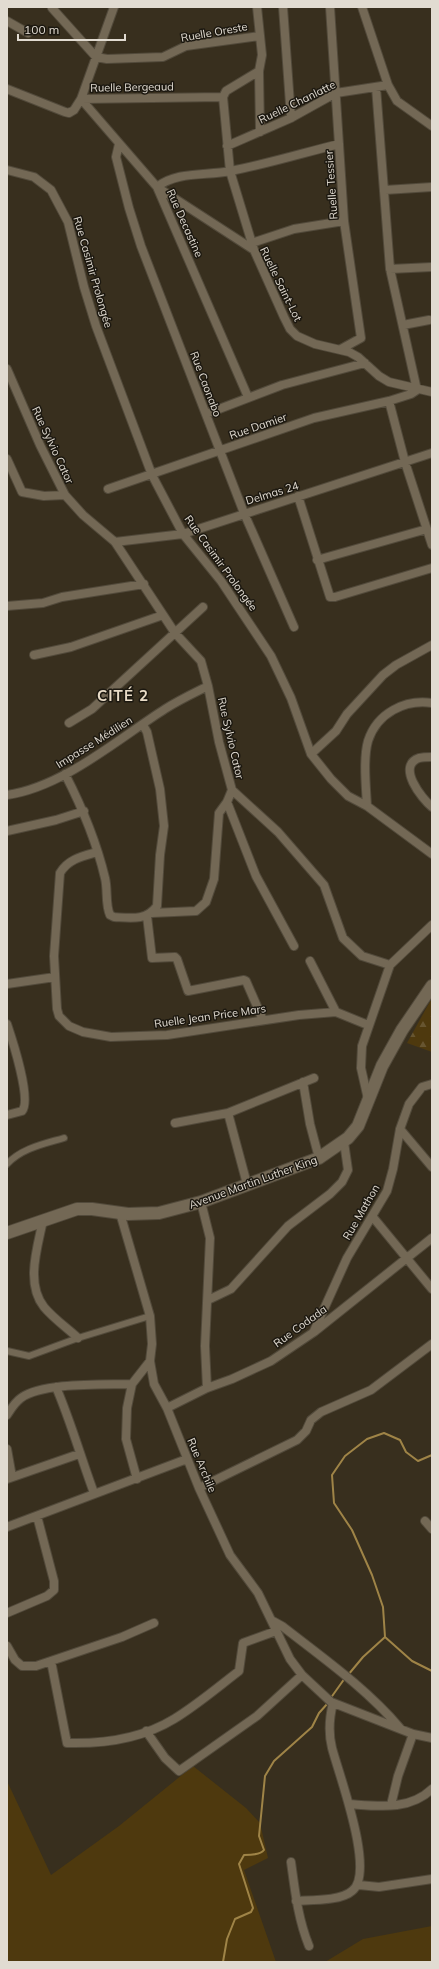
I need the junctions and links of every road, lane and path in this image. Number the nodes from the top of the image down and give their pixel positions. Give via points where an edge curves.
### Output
1 (114, 7) edge
2 (257, 7) edge
3 (283, 7) edge
4 (330, 7) edge
5 (362, 7) edge
6 (52, 8) edge
7 (7, 21) edge
8 (28, 33) dead end
9 (260, 36) junction
10 (96, 57) junction
11 (259, 71) junction
12 (388, 85) junction
13 (376, 87) junction
14 (7, 89) edge
15 (336, 93) junction
16 (223, 97) junction
17 (81, 99) junction
18 (291, 118) junction
19 (432, 126) edge
20 (260, 132) junction
21 (119, 144) junction
22 (339, 144) junction
23 (227, 146) junction
24 (7, 170) edge
25 (230, 171) junction
26 (157, 187) junction
27 (432, 187) edge
28 (385, 190) junction
29 (344, 221) junction
30 (253, 246) junction
31 (432, 267) edge
32 (390, 269) junction
33 (429, 320) dead end
34 (403, 325) junction
35 (341, 349) junction
36 (365, 363) junction
37 (7, 369) edge
38 (417, 390) junction
39 (432, 392) edge
40 (248, 397) junction
41 (389, 401) junction
42 (206, 414) junction
43 (220, 451) junction
44 (432, 454) edge
45 (7, 459) edge
46 (405, 462) junction
47 (152, 475) junction
48 (108, 489) dead end
49 (65, 495) junction
50 (298, 496) junction
51 (244, 513) junction
52 (427, 529) junction
53 (183, 534) junction
54 (115, 542) junction
55 (432, 545) edge
56 (317, 560) junction
57 (432, 568) edge
58 (144, 584) junction
59 (7, 606) edge
60 (203, 607) dead end
61 (163, 615) junction
62 (294, 627) dead end
63 (175, 633) junction
64 (432, 645) edge
65 (34, 655) dead end
66 (208, 686) junction
67 (432, 703) edge
68 (69, 723) dead end
69 (143, 725) junction
70 (311, 754) junction
71 (432, 757) edge
72 (65, 774) junction
73 (232, 790) junction
74 (7, 795) edge
75 (227, 802) junction
76 (367, 806) junction
77 (432, 807) edge
78 (84, 811) junction
79 (7, 831) edge
80 (97, 852) junction
81 (432, 854) edge
82 (150, 914) junction
83 (432, 925) edge
84 (294, 946) dead end
85 (310, 961) dead end
86 (390, 965) junction
87 (55, 977) junction
88 (7, 984) edge
89 (432, 986) edge
90 (336, 1012) junction
91 (264, 1020) junction
92 (7, 1024) edge
93 (368, 1025) junction
94 (314, 1078) dead end
95 (303, 1082) junction
96 (432, 1084) edge
97 (369, 1100) junction
98 (228, 1113) junction
99 (7, 1115) edge
100 (175, 1123) dead end
101 (400, 1129) junction
102 (64, 1138) dead end
103 (344, 1142) junction
104 (319, 1158) junction
105 (7, 1164) edge
106 (432, 1167) edge
107 (247, 1184) junction
108 (201, 1202) junction
109 (120, 1213) junction
110 (372, 1216) junction
111 (42, 1220) junction
112 (7, 1233) edge
113 (432, 1238) edge
114 (407, 1258) junction
115 (432, 1289) edge
116 (208, 1300) junction
117 (150, 1316) junction
118 (314, 1332) junction
119 (78, 1338) junction
120 (432, 1344) edge
121 (7, 1352) edge
122 (150, 1361) junction
123 (132, 1384) junction
124 (56, 1388) junction
125 (207, 1388) junction
126 (167, 1408) junction
127 (7, 1415) edge
128 (7, 1449) edge
129 (79, 1454) junction
130 (187, 1459) junction
131 (10, 1478) edge
132 (137, 1479) junction
133 (199, 1488) junction
134 (94, 1493) junction
135 (37, 1516) junction
136 (426, 1521) dead end
137 (7, 1527) edge
138 (432, 1529) edge
139 (7, 1613) edge
140 (272, 1621) junction
141 (154, 1623) dead end
142 (276, 1631) junction
143 (7, 1646) edge
144 (51, 1661) junction
145 (302, 1675) junction
146 (330, 1701) junction
147 (401, 1729) junction
148 (146, 1731) junction
149 (413, 1734) junction
150 (430, 1740) edge
151 (432, 1789) edge
152 (349, 1804) junction
153 (391, 1805) junction
154 (291, 1862) dead end
155 (432, 1879) edge
156 (359, 1885) junction
157 (296, 1901) junction
158 (309, 1946) dead end

1 - 10 street
2 - 9 street
3 - 18 street
4 - 15 street, Ruelle Tessier
5 - 12 street
6 - 10 street
7 - 8 street
9 - 10 street, Ruelle Oreste via 186,46 163,57
9 - 11 street via 262,55
10 - 17 street
11 - 16 street via 226,91
11 - 20 street
12 - 13 street, Ruelle Chanlatte
12 - 19 street via 397,101
13 - 15 street, Ruelle Chanlatte
13 - 28 street
14 - 17 street, Ruelle Bergeaud via 69,113
15 - 18 street, Ruelle Chanlatte
15 - 22 street, Ruelle Tessier
16 - 17 street, Ruelle Bergeaud
16 - 23 street
17 - 21 street, Ruelle Saint-Lot
18 - 20 street, Ruelle Chanlatte
20 - 23 street, Ruelle Chanlatte
21 - 26 street, Ruelle Saint-Lot
21 - 42 street, Rue Caonabo via 116,157 141,246
22 - 25 street, Rue Decastine
22 - 29 street, Ruelle Tessier
23 - 25 street
24 - 47 street, Rue Casimir Prolongée via 34,177 51,190 68,222 96,326
25 - 26 street, Rue Decastine via 174,177
25 - 30 street
26 - 30 street, Ruelle Saint-Lot
26 - 40 street, Rue Decastine
27 - 28 street
28 - 32 street
29 - 30 street via 294,229
29 - 35 street, Ruelle Tessier via 361,338
30 - 35 street, Ruelle Saint-Lot via 290,329 306,340
31 - 32 street
32 - 34 street
33 - 34 street
34 - 38 street
35 - 36 street, Ruelle Saint-Lot
36 - 38 street, Ruelle Saint-Lot via 389,382
36 - 40 street via 282,385
37 - 49 street, Rue Sylvio Cator
38 - 39 street, Ruelle Saint-Lot
38 - 41 street, Rue Damier
40 - 42 street
41 - 43 street, Rue Damier via 314,418
41 - 46 street
42 - 43 street, Rue Caonabo
43 - 47 street, Rue Damier
43 - 51 street, Rue Caonabo
44 - 46 street, Delmas 24
45 - 49 street via 22,492 44,496
46 - 50 street, Delmas 24
46 - 52 street
47 - 48 street, Rue Damier
47 - 53 street, Rue Casimir Prolongée
49 - 54 street, Rue Sylvio Cator via 83,515
50 - 51 street, Delmas 24
50 - 56 street
51 - 53 street, Delmas 24
51 - 62 street, Rue Caonabo
52 - 55 street
52 - 56 street
53 - 54 street, Delmas 24
53 - 70 street, Rue Casimir Prolongée via 221,580 271,656 291,698
54 - 58 street, Rue Sylvio Cator
56 - 57 street via 328,595 332,597
58 - 59 street
58 - 61 street, Rue Sylvio Cator
60 - 63 street
61 - 63 street, Rue Sylvio Cator
61 - 65 street via 70,647
63 - 66 street, Rue Sylvio Cator via 201,661
63 - 68 street via 92,709
64 - 70 street via 383,675 347,714 336,731
66 - 69 street, Impasse Médilien via 166,708
66 - 73 street, Rue Sylvio Cator
67 - 76 street via 420,701 404,704 390,711 373,730 367,751
69 - 72 street, Impasse Médilien
69 - 82 street via 147,732 160,789 164,826 157,906
70 - 76 street, Rue Casimir Prolongée via 348,796
71 - 77 street via 419,758 414,762 411,774 412,782 420,796
72 - 74 street, Impasse Médilien via 22,793
72 - 78 street
73 - 75 street
73 - 86 street, Rue Sylvio Cator via 278,832 324,885 343,938 362,956
75 - 82 street via 219,813 214,879 206,902 196,911
75 - 84 street via 256,876
76 - 81 street, Rue Casimir Prolongée
78 - 79 street
78 - 80 street
80 - 82 street via 105,880 110,915 114,917
80 - 87 street via 72,860 60,873 54,956
82 - 91 street via 152,958 177,959 188,991 246,981
83 - 86 street
85 - 90 street
86 - 93 street
87 - 88 street
87 - 91 street, Ruelle Jean Price Mars via 59,1016 69,1026 83,1032 111,1037 167,1035
89 - 97 main road, Avenue Martin Luther King via 385,1060
90 - 91 street, Ruelle Jean Price Mars
90 - 93 street, Ruelle Jean Price Mars
92 - 99 street via 22,1077 25,1106 19,1112
93 - 97 street via 362,1046 361,1068
94 - 95 street
95 - 98 street
95 - 104 street
96 - 101 street, Rue Mathon via 422,1087 409,1104
97 - 103 main road, Avenue Martin Luther King via 358,1126
98 - 100 street
98 - 107 street
101 - 106 street
101 - 110 street, Rue Mathon via 386,1191
102 - 105 street via 36,1146 14,1157
103 - 104 main road, Avenue Martin Luther King
103 - 116 street via 348,1170 342,1182 288,1226 231,1289
104 - 107 main road, Avenue Martin Luther King
107 - 108 main road, Avenue Martin Luther King
108 - 109 main road, Avenue Martin Luther King via 158,1213
108 - 116 street via 210,1238
109 - 111 main road, Avenue Martin Luther King via 77,1209
109 - 117 street, Rue Archile
110 - 114 street
110 - 118 street, Rue Mathon via 347,1258
111 - 112 main road, Avenue Martin Luther King
111 - 119 street via 35,1261 36,1290 44,1306
113 - 114 street, Rue Codada
114 - 115 street
114 - 118 street, Rue Codada
116 - 125 street via 205,1346
117 - 119 street
117 - 122 street, Rue Archile
118 - 125 street, Rue Codada via 271,1361
119 - 121 street via 29,1356
120 - 133 street via 371,1390 321,1412 311,1420 306,1431 297,1440
122 - 123 street
122 - 126 street, Rue Archile via 154,1384
123 - 124 street
123 - 132 street via 127,1408 126,1439
124 - 127 street via 31,1393 21,1398
124 - 129 street via 68,1416
125 - 126 street, Rue Codada
126 - 130 street, Rue Archile
128 - 131 street
129 - 131 street
129 - 134 street
130 - 132 street
130 - 133 street, Rue Archile
132 - 134 street
133 - 140 street, Rue Archile via 230,1555 258,1593
134 - 135 street
135 - 137 street
135 - 139 street via 54,1580 54,1590 47,1596
136 - 138 street
140 - 142 street, Rue Archile
140 - 147 street via 347,1676 383,1708
141 - 144 street via 122,1637
142 - 145 street, Rue Archile via 290,1659
142 - 148 street via 243,1643 239,1672 173,1719
143 - 144 street via 22,1666 36,1666
144 - 148 street via 67,1744 95,1744
145 - 146 street, Rue Archile
145 - 148 street via 257,1716 179,1771 165,1758
146 - 147 street, Rue Archile
146 - 152 street via 328,1722 332,1748
147 - 149 street, Rue Archile
149 - 150 street, Rue Archile
149 - 153 street
151 - 153 street via 411,1804
152 - 153 street
152 - 156 street via 361,1856
154 - 157 street
155 - 156 street via 379,1887
156 - 157 street via 352,1892 336,1897
157 - 158 street

